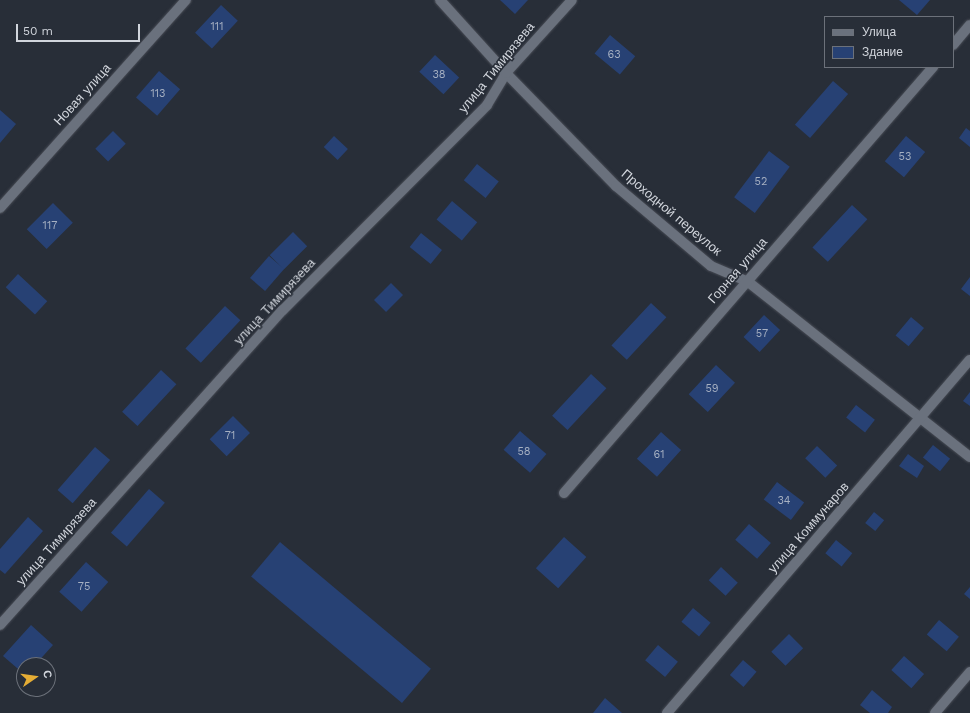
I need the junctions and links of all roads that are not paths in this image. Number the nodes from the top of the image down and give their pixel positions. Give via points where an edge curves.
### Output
1 (186, 0) edge
2 (440, 0) edge
3 (572, 0) edge
4 (970, 25) edge
5 (954, 44) edge
6 (932, 68) edge
7 (506, 73) junction
8 (0, 208) edge
9 (747, 281) junction
10 (970, 360) edge
11 (922, 417) junction
12 (970, 457) edge
13 (564, 493) dead end
14 (0, 625) edge
15 (970, 672) edge
16 (667, 713) edge
17 (935, 713) edge

1 - 8 street, Новая улица
2 - 7 street, Проходной переулок
3 - 7 street, улица Тимирязева
4 - 5 street
6 - 9 street, Горная улица
7 - 9 street, Проходной переулок via 616,186 711,266
7 - 14 street, улица Тимирязева via 487,105 283,310
9 - 11 street, Проходной переулок
9 - 13 street, Горная улица
10 - 11 street, улица Коммунаров
11 - 12 street, Проходной переулок
11 - 16 street, улица Коммунаров
15 - 17 street

